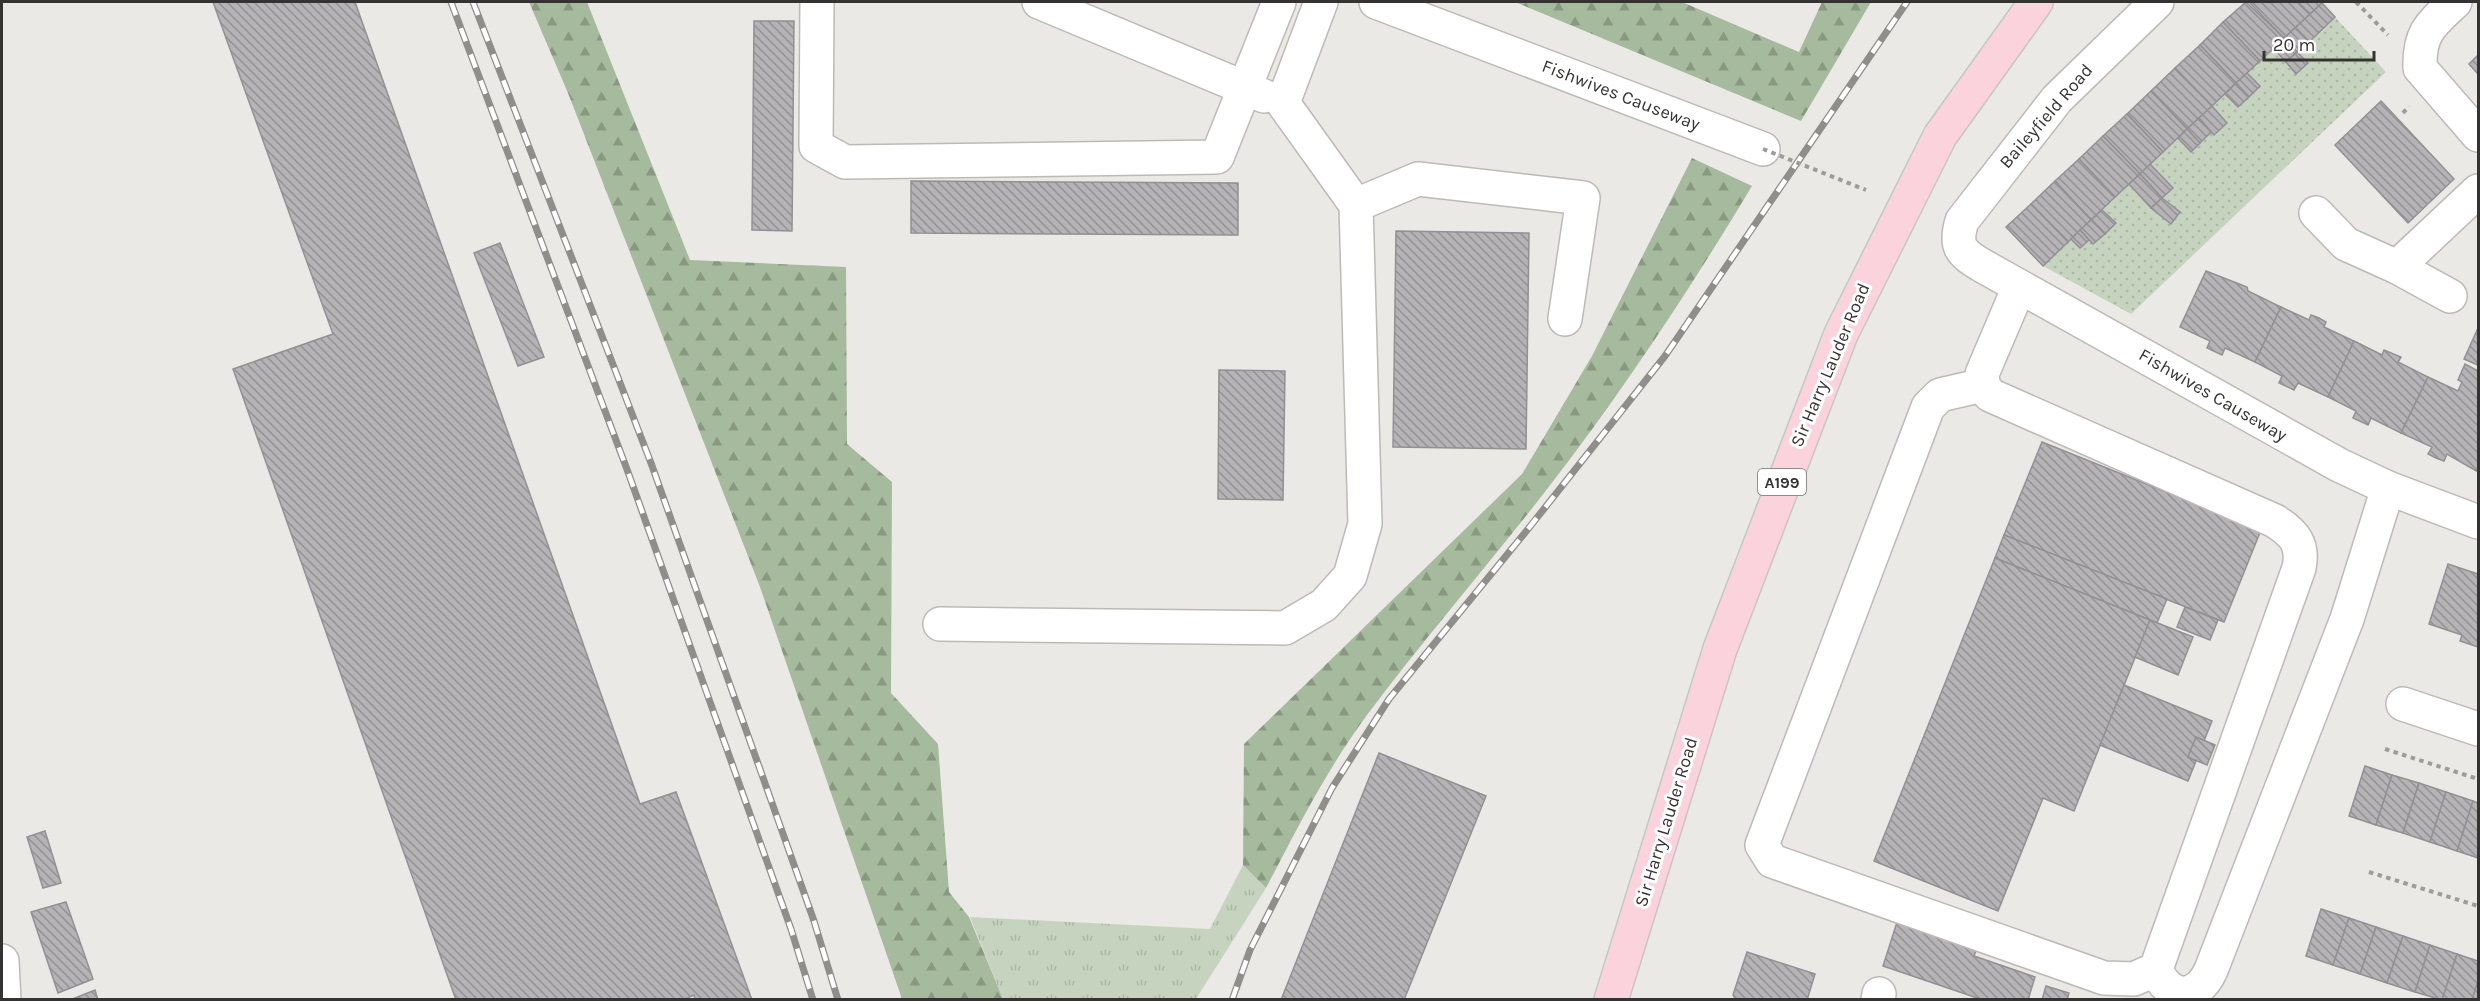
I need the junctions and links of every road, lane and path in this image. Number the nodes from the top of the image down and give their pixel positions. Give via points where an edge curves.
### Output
1 (817, 2) edge
2 (1039, 2) edge
3 (1279, 2) edge
4 (1321, 2) edge
5 (1376, 2) edge
6 (2036, 2) edge
7 (2157, 2) edge
8 (2455, 2) edge
9 (1244, 88) junction
10 (1283, 103) junction
11 (2478, 135) edge
12 (1763, 149) joint
13 (1866, 190) dead end
14 (2478, 191) edge
15 (1356, 205) junction
16 (2316, 213) dead end
17 (1959, 247) joint
18 (2397, 267) junction
19 (2019, 287) junction
20 (2450, 296) dead end
21 (1566, 319) dead end
22 (1983, 385) junction
23 (2388, 488) junction
24 (2478, 522) edge
25 (940, 624) dead end
26 (2403, 704) dead end
27 (2478, 729) edge
28 (2385, 749) dead end
29 (2478, 779) edge
30 (2370, 872) dead end
31 (2478, 906) edge
32 (2, 961) edge
33 (2156, 969) junction
34 (4, 999) edge
35 (1611, 999) edge

1 - 9 street via 816,146 845,162 1217,158
2 - 9 street
3 - 9 street
4 - 10 street
5 - 12 street, Fishwives Causeway
6 - 35 main road, Sir Harry Lauder Road / A199 via 1940,136 1841,334 1720,649
7 - 17 street, Baileyfield Road via 2086,68 2043,115 1962,221
8 - 11 street via 2433,22 2420,45 2420,69
9 - 10 street
10 - 15 street
12 - 13 path, bridge
14 - 18 street
15 - 21 street via 1418,179 1583,198
15 - 25 street via 1365,524 1350,576 1324,605 1285,628
16 - 18 street via 2346,244
17 - 19 street, Fishwives Causeway via 1967,257
18 - 20 street
19 - 22 street via 1985,364
19 - 23 street, Fishwives Causeway via 2295,442
22 - 33 street via 1990,395 2275,521 2299,543 2299,568
22 - 33 street via 1940,395 1928,406 1762,845 1772,861 2104,978 2134,979
23 - 24 street, Fishwives Causeway
23 - 33 street via 2347,618 2204,985 2193,992 2179,993 2160,980
26 - 27 street
28 - 29 path
30 - 31 path
32 - 34 street

